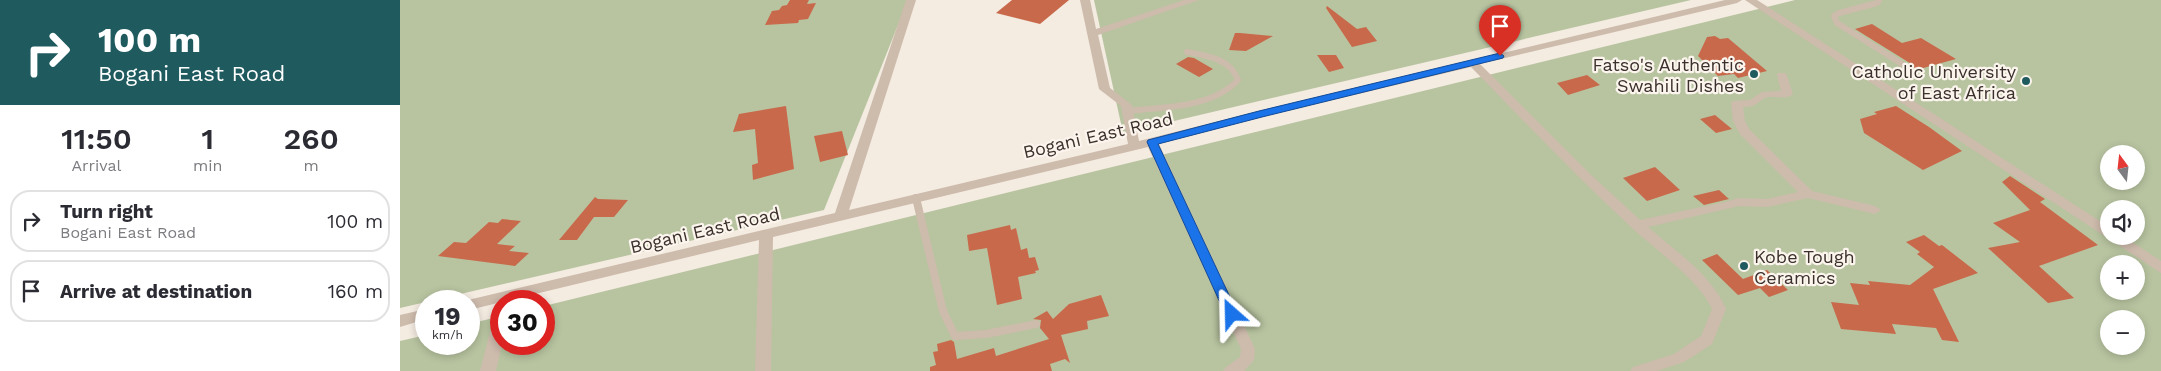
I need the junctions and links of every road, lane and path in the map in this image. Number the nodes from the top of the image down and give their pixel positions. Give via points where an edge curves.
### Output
1 (911, 0) edge
2 (1086, 0) edge
3 (1194, 0) edge
4 (1736, 0) edge
5 (1750, 0) edge
6 (1878, 0) edge
7 (1093, 33) junction
8 (1187, 52) dead end
9 (1473, 63) junction
10 (1910, 69) dead end
11 (1782, 75) dead end
12 (1128, 110) junction
13 (1152, 142) junction
14 (1134, 146) junction
15 (1808, 194) junction
16 (916, 198) junction
17 (1875, 210) dead end
18 (840, 217) junction
19 (1637, 225) junction
20 (2100, 227) edge
21 (766, 234) junction
22 (2126, 245) edge
23 (2161, 268) edge
24 (542, 290) edge
25 (415, 317) edge
26 (400, 321) edge
27 (1036, 324) dead end
28 (492, 355) edge
29 (488, 371) edge
30 (763, 371) edge
31 (1231, 371) edge
32 (1638, 371) edge

1 - 18 street
2 - 7 street
3 - 7 street
4 - 9 street, Bogani East Road
5 - 20 street
6 - 10 lane via 1877,3 1839,13 1834,19 1837,24
7 - 12 street via 1105,89 1123,101
8 - 12 lane via 1228,64 1236,72 1238,80 1234,87 1196,101
9 - 13 street, Bogani East Road
9 - 19 street
11 - 15 street via 1787,94 1762,95 1750,105 1737,103 1739,121 1744,131
12 - 14 street
13 - 14 street, Bogani East Road
13 - 31 street via 1248,349 1245,362
14 - 16 street, Bogani East Road
15 - 17 street
15 - 19 street via 1767,203 1738,202
16 - 18 street, Bogani East Road
16 - 27 lane via 943,311 955,336 986,334
18 - 21 street, Bogani East Road
19 - 32 street via 1708,288 1719,309 1707,340 1679,358
21 - 24 street, Bogani East Road
21 - 30 street
22 - 23 street
25 - 26 street
28 - 29 street

